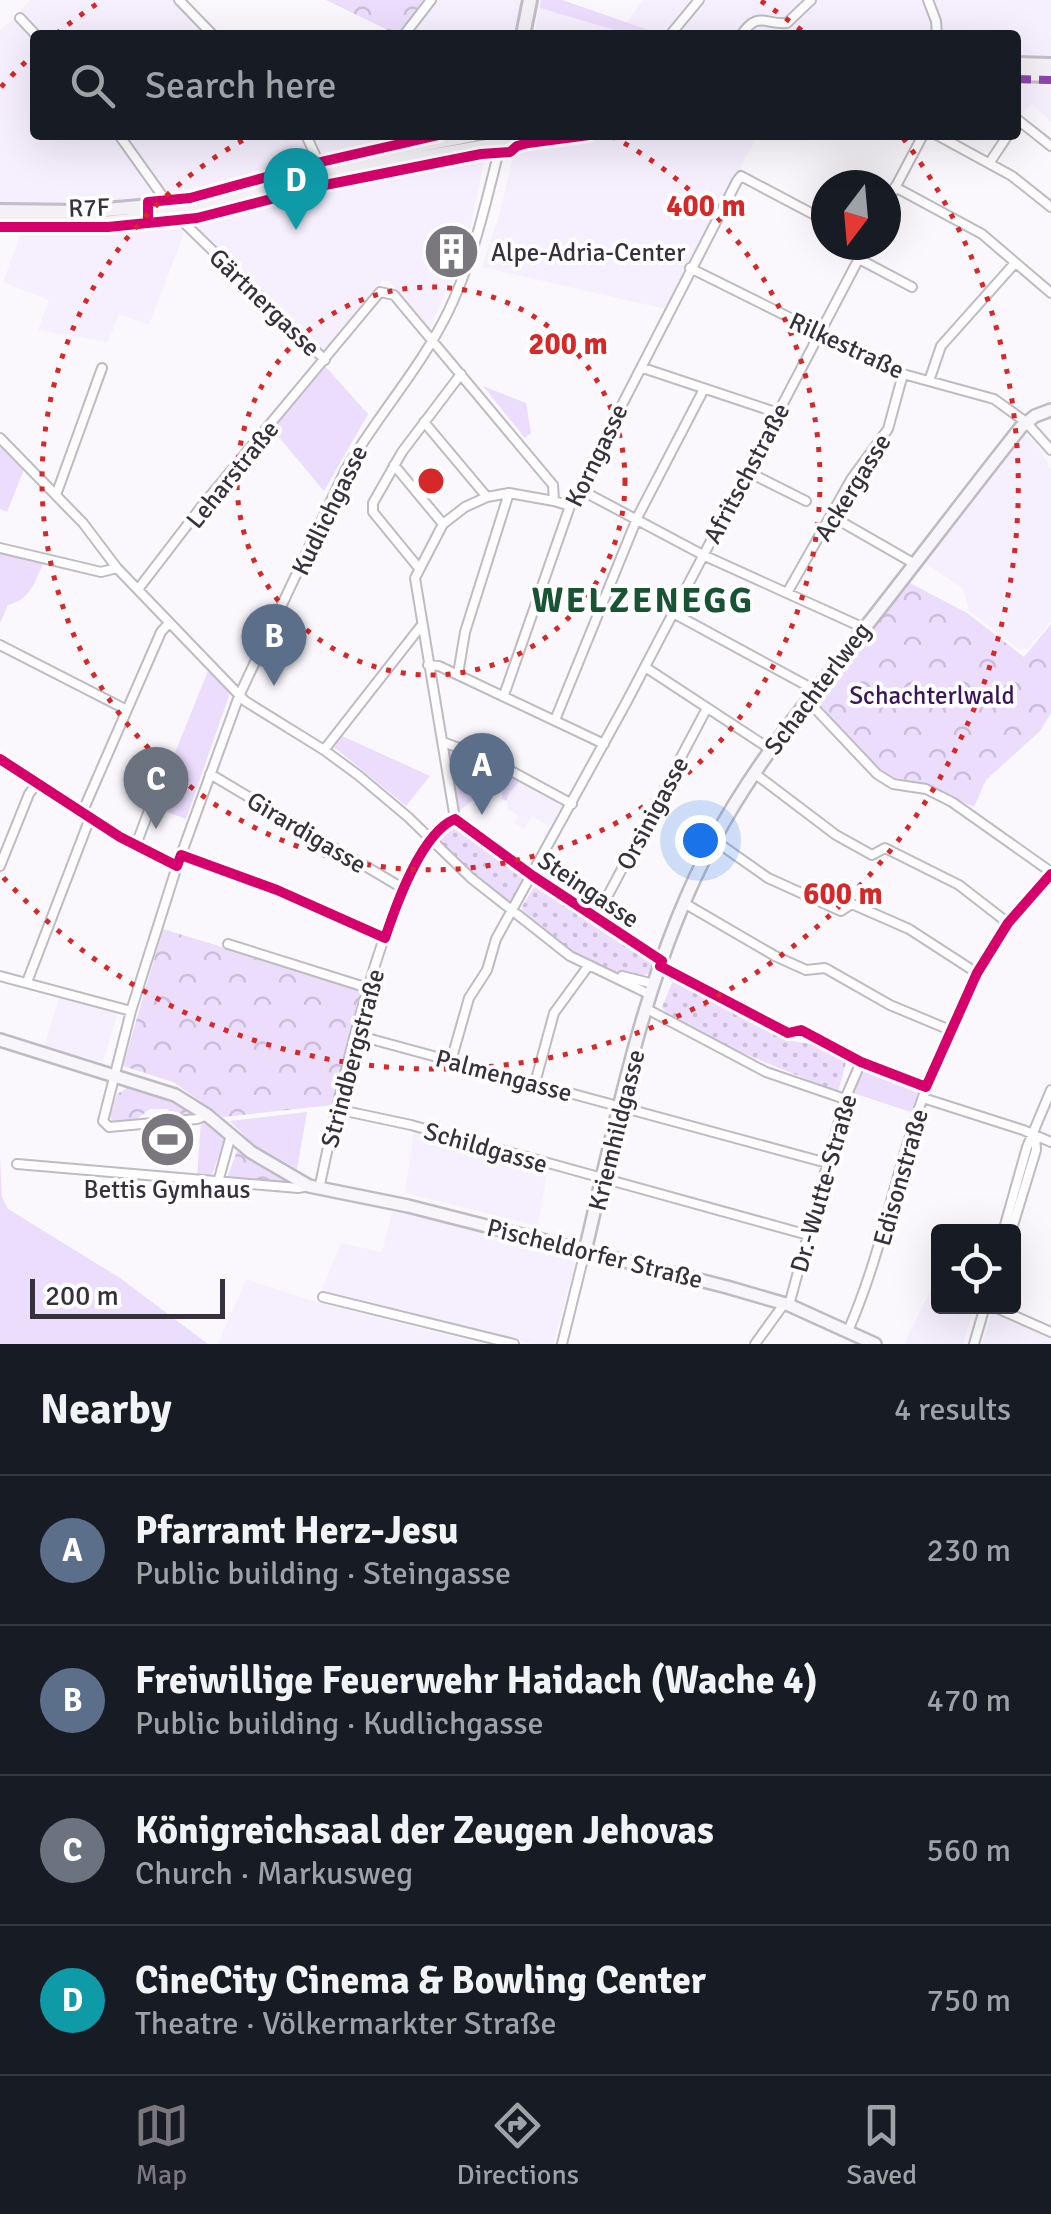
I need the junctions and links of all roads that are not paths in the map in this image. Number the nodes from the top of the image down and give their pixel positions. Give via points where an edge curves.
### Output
1 (179, 0) edge
2 (432, 0) edge
3 (530, 0) edge
4 (699, 0) edge
5 (811, 0) edge
6 (928, 0) edge
7 (20, 18) dead end
8 (31, 30) edge
9 (208, 30) edge
10 (408, 30) edge
11 (524, 30) edge
12 (674, 30) edge
13 (745, 30) edge
14 (937, 30) edge
15 (1021, 122) edge
16 (123, 140) edge
17 (308, 140) edge
18 (502, 140) edge
19 (520, 140) joint
20 (920, 140) edge
21 (947, 140) edge
22 (1005, 140) edge
23 (477, 141) edge
24 (1051, 146) edge
25 (496, 162) junction
26 (990, 162) junction
27 (323, 173) junction
28 (901, 177) edge
29 (901, 190) edge
30 (1051, 207) edge
31 (172, 210) junction
32 (0, 212) edge
33 (811, 213) edge
34 (46, 218) junction
35 (0, 222) edge
36 (857, 260) edge
37 (860, 260) edge
38 (1015, 264) junction
39 (690, 268) junction
40 (912, 287) dead end
41 (1051, 292) edge
42 (820, 334) junction
43 (432, 341) junction
44 (325, 360) junction
45 (102, 368) dead end
46 (643, 368) junction
47 (461, 374) junction
48 (903, 374) junction
49 (930, 381) junction
50 (704, 389) junction
51 (1051, 410) edge
52 (778, 413) junction
53 (424, 422) junction
54 (1026, 422) junction
55 (0, 438) edge
56 (1051, 450) edge
57 (394, 465) junction
58 (748, 472) junction
59 (578, 490) junction
60 (509, 492) junction
61 (56, 495) junction
62 (487, 497) junction
63 (554, 501) junction
64 (806, 501) dead end
65 (570, 506) junction
66 (833, 516) junction
67 (637, 521) junction
68 (443, 524) junction
69 (0, 548) edge
70 (703, 555) junction
71 (913, 564) junction
72 (418, 567) junction
73 (117, 568) junction
74 (139, 588) junction
75 (787, 593) junction
76 (673, 613) junction
77 (169, 622) junction
78 (421, 626) junction
79 (864, 628) junction
80 (0, 645) edge
81 (428, 665) junction
82 (645, 667) junction
83 (458, 674) junction
84 (504, 695) junction
85 (811, 695) junction
86 (239, 696) junction
87 (707, 708) junction
88 (127, 710) junction
89 (555, 720) junction
90 (443, 742) junction
91 (604, 744) junction
92 (324, 750) junction
93 (770, 750) junction
94 (1, 762) edge
95 (166, 766) dead end
96 (754, 773) junction
97 (210, 774) junction
98 (37, 783) junction
99 (572, 804) junction
100 (86, 816) junction
101 (450, 821) junction
102 (432, 838) junction
103 (714, 840) junction
104 (136, 845) junction
105 (182, 855) junction
106 (0, 866) edge
107 (177, 866) junction
108 (1051, 873) edge
109 (533, 876) junction
110 (404, 890) junction
111 (684, 904) junction
112 (512, 912) junction
113 (596, 918) junction
114 (1008, 923) junction
115 (385, 938) junction
116 (228, 944) dead end
117 (661, 964) junction
118 (589, 965) junction
119 (977, 972) junction
120 (0, 976) edge
121 (27, 982) junction
122 (368, 988) junction
123 (652, 989) junction
124 (647, 1009) junction
125 (131, 1011) junction
126 (950, 1030) junction
127 (356, 1035) junction
128 (0, 1040) edge
129 (451, 1060) junction
130 (861, 1062) junction
131 (114, 1074) junction
132 (535, 1083) junction
133 (926, 1087) junction
134 (1051, 1090) edge
135 (923, 1098) junction
136 (845, 1099) junction
137 (621, 1106) junction
138 (336, 1109) junction
139 (207, 1115) junction
140 (231, 1135) junction
141 (1035, 1135) junction
142 (1051, 1142) edge
143 (827, 1163) junction
144 (17, 1164) dead end
145 (602, 1180) junction
146 (218, 1182) junction
147 (314, 1187) junction
148 (1009, 1224) edge
149 (808, 1236) junction
150 (585, 1251) junction
151 (323, 1298) dead end
152 (786, 1304) junction
153 (982, 1314) edge
154 (1010, 1314) edge
155 (848, 1331) junction
156 (1051, 1332) edge
157 (514, 1344) edge
158 (562, 1344) edge
159 (756, 1344) edge
160 (874, 1344) edge
161 (974, 1344) edge

1 - 9 street
2 - 10 street
3 - 11 main road
4 - 12 street
5 - 13 street via 787,23 757,20
6 - 14 street
7 - 8 street
15 - 24 street
16 - 31 street, Gärtnergasse
17 - 27 street
18 - 25 street, Kudlichgasse
19 - 23 main road
19 - 25 street
20 - 28 street
21 - 26 street
22 - 26 street
23 - 25 street
23 - 27 main road
25 - 43 street, Kudlichgasse via 472,259
26 - 30 street
27 - 31 main road via 226,206
29 - 38 street via 970,227
31 - 34 main road
31 - 44 street, Gärtnergasse
32 - 34 main road
33 - 39 street, Korngasse via 741,176
34 - 35 main road
36 - 42 street, Afritschstraße
37 - 40 street
38 - 41 street
38 - 49 street via 941,346
39 - 42 street, Rilkestraße
39 - 46 street, Korngasse
42 - 48 street, Rilkestraße
42 - 52 street, Afritschstraße
43 - 44 street, Gärtnergasse via 394,295 380,292
43 - 47 street
43 - 86 street, Kudlichgasse via 345,471
44 - 74 street, Leharstraße
45 - 61 street
46 - 50 street
46 - 59 street, Korngasse
47 - 53 street
47 - 63 street via 554,485
48 - 49 street, Rilkestraße
48 - 66 street, Ackergasse via 888,429
49 - 54 street, Rilkestraße via 994,398
50 - 52 street
50 - 67 street
51 - 54 street, Schachterlweg
52 - 58 street, Afritschstraße
53 - 57 street
53 - 62 street
54 - 56 street, Rilkestraße
54 - 71 street, Schachterlweg
55 - 61 street
57 - 68 street
57 - 72 street via 372,508
58 - 64 street
58 - 70 street, Afritschstraße
59 - 65 street, Korngasse
59 - 67 street
60 - 62 street
60 - 63 street
60 - 83 street
61 - 73 street
62 - 68 street
63 - 65 street
65 - 84 street, Korngasse
66 - 71 street
66 - 75 street, Ackergasse
67 - 70 street
67 - 89 street
68 - 72 street
69 - 73 street via 101,572
70 - 75 street
70 - 76 street, Afritschstraße
71 - 79 street, Schachterlweg
72 - 78 street
73 - 74 street
74 - 77 street
75 - 79 street
76 - 82 street, Afritschstraße
76 - 85 street
77 - 86 street
77 - 88 street
78 - 81 street
78 - 92 street
79 - 85 street, Schachterlweg
80 - 88 street
81 - 83 street
81 - 90 street
82 - 87 street
82 - 91 street, Afritschstraße
83 - 84 street
84 - 89 street
85 - 93 street, Schachterlweg
85 - 108 street via 877,774 952,802
86 - 92 street
86 - 97 street, Kudlichgasse
87 - 93 street
87 - 113 street, Orsinigasse
88 - 100 street
89 - 91 street
90 - 99 street via 492,760
90 - 101 street
91 - 99 street, Afritschstraße
92 - 102 street
93 - 96 street, Schachterlweg
94 - 98 street
95 - 104 street
96 - 103 street, Schachterlweg
96 - 114 street via 836,836 872,855 885,848 930,870
97 - 105 street, Kudlichgasse
97 - 110 street, Girardigasse
98 - 100 street
98 - 106 street
99 - 109 street, Afritschstraße
100 - 104 street
100 - 121 street
101 - 102 street, Strindbergstraße
101 - 109 street, Steingasse
102 - 110 street, Strindbergstraße
102 - 112 street
103 - 111 street, Schachterlweg
103 - 119 street via 768,878 841,911 852,904
104 - 107 street
105 - 107 street, Kudlichgasse
105 - 115 street
107 - 125 street, Kudlichgasse
108 - 114 street, Edisonstraße
109 - 112 street, Afritschstraße
109 - 113 street, Steingasse
110 - 115 street, Strindbergstraße
111 - 117 street, Schachterlweg
111 - 126 street via 775,956 806,970 825,968
112 - 118 street
112 - 129 street, Afritschstraße via 469,998
113 - 117 street, Steingasse
114 - 119 street, Edisonstraße
115 - 122 street, Strindbergstraße
116 - 122 street
117 - 123 street, Schachterlweg
117 - 130 street, Steingasse via 788,1033 801,1030
118 - 123 street
118 - 132 street via 554,1013
119 - 126 street, Edisonstraße
120 - 121 street
121 - 125 street
122 - 127 street, Strindbergstraße
123 - 124 street, Schachterlweg
124 - 136 street via 766,1072
124 - 137 street, Kriemhildgasse
125 - 131 street, Kudlichgasse
126 - 133 street, Edisonstraße
127 - 129 street, Palmengasse
127 - 138 street, Strindbergstraße
128 - 131 street, Pischeldorfer Straße
129 - 132 street, Palmengasse
130 - 133 street, Steingasse
130 - 136 street, Dr.-Wutte-Straße
131 - 139 street, Pischeldorfer Straße via 176,1095
131 - 139 street, Kudlichgasse via 105,1126
132 - 137 street, Palmengasse
133 - 135 street, Edisonstraße
134 - 141 street
135 - 141 street
135 - 155 street, Edisonstraße
136 - 143 street, Dr.-Wutte-Straße
137 - 143 street, Palmengasse
137 - 145 street, Kriemhildgasse
138 - 145 street, Schildgasse
138 - 147 street, Strindbergstraße
139 - 140 street, Pischeldorfer Straße
140 - 146 street
140 - 147 street, Pischeldorfer Straße
141 - 142 street
141 - 148 street
143 - 149 street, Dr.-Wutte-Straße
144 - 146 street, Pischeldorfer Straße
145 - 149 street, Schildgasse
145 - 150 street, Kriemhildgasse
146 - 147 street, Pischeldorfer Straße
147 - 150 street, Pischeldorfer Straße
149 - 152 street, Dr.-Wutte-Straße
150 - 152 street, Pischeldorfer Straße
150 - 158 street
151 - 157 street
152 - 155 street, Pischeldorfer Straße
152 - 159 street, Dr.-Wutte-Straße
153 - 161 street
154 - 156 street
155 - 160 street, Pischeldorfer Straße

